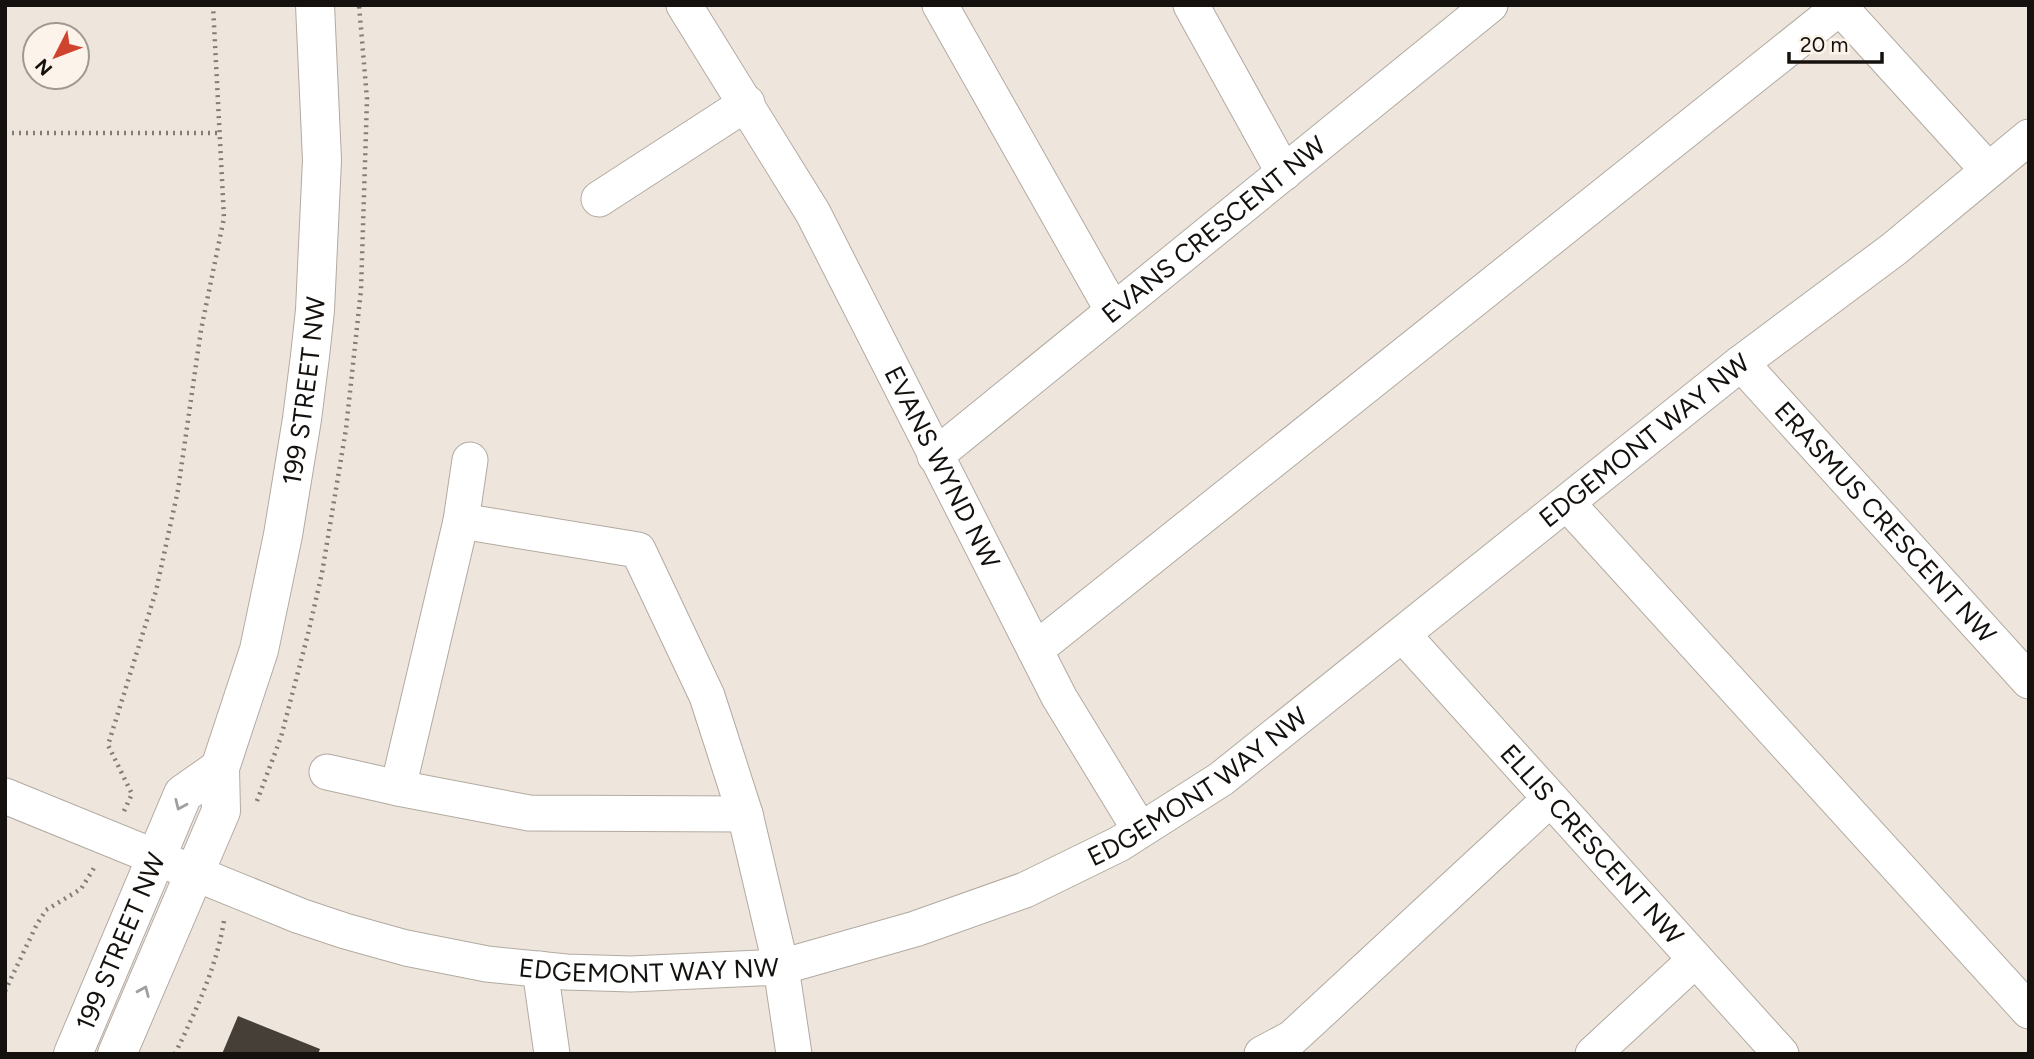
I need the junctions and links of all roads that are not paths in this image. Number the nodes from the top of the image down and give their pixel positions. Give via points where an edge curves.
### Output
1 (315, 5) edge
2 (684, 5) edge
3 (940, 5) edge
4 (1191, 5) edge
5 (1490, 5) edge
6 (1839, 6) edge
7 (747, 103) junction
8 (2029, 137) edge
9 (1988, 170) junction
10 (1284, 173) junction
11 (598, 199) dead end
12 (1113, 311) junction
13 (1741, 363) junction
14 (935, 456) junction
15 (470, 460) dead end
16 (1567, 503) junction
17 (461, 520) junction
18 (1403, 635) junction
19 (1035, 650) junction
20 (2029, 681) edge
21 (220, 768) junction
22 (327, 772) dead end
23 (398, 788) junction
24 (5, 796) edge
25 (1550, 799) junction
26 (745, 814) junction
27 (1140, 831) junction
28 (158, 856) junction
29 (195, 873) junction
30 (1695, 960) junction
31 (781, 967) junction
32 (540, 969) junction
33 (2029, 1012) edge
34 (73, 1054) edge
35 (117, 1054) edge
36 (552, 1054) edge
37 (794, 1054) edge
38 (1262, 1054) edge
39 (1593, 1054) edge
40 (1781, 1054) edge

1 - 21 main road, 199 STREET NW via 321,160 315,310 306,394 259,650
2 - 7 street, EVANS WYND NW
3 - 12 street
4 - 10 street
5 - 10 street, EVANS CRESCENT NW
6 - 9 street
6 - 19 street
7 - 11 street
7 - 14 street, EVANS WYND NW via 813,214
8 - 9 street, EDGEMONT WAY NW
9 - 13 street, EDGEMONT WAY NW via 1894,249
10 - 12 street, EVANS CRESCENT NW
12 - 14 street, EVANS CRESCENT NW
13 - 16 street, EDGEMONT WAY NW
13 - 20 street, ERASMUS CRESCENT NW
14 - 19 street, EVANS WYND NW
15 - 17 street
16 - 18 street, EDGEMONT WAY NW
16 - 33 street
17 - 23 street
17 - 26 street via 638,550 708,696
18 - 25 street, ELLIS CRESCENT NW
18 - 27 street, EDGEMONT WAY NW via 1221,779
19 - 27 street, EVANS WYND NW
21 -> 28 main road, 199 STREET NW via 184,794
21 - 29 main road, 199 STREET NW via 221,811
22 - 23 street
23 - 26 street via 530,813
24 - 28 street, EDGEMONT WAY NW
25 - 30 street, ELLIS CRESCENT NW
25 - 38 street via 1292,1038
26 - 31 street
27 - 31 street, EDGEMONT WAY NW via 1025,890 915,929
28 - 29 street, EDGEMONT WAY NW
28 - 34 main road, 199 STREET NW
29 - 32 street, EDGEMONT WAY NW via 345,932 487,964
35 -> 29 main road, 199 STREET NW
30 - 39 street
30 - 40 street, ELLIS CRESCENT NW
31 - 32 street, EDGEMONT WAY NW via 631,974
31 - 37 street
32 - 36 street

